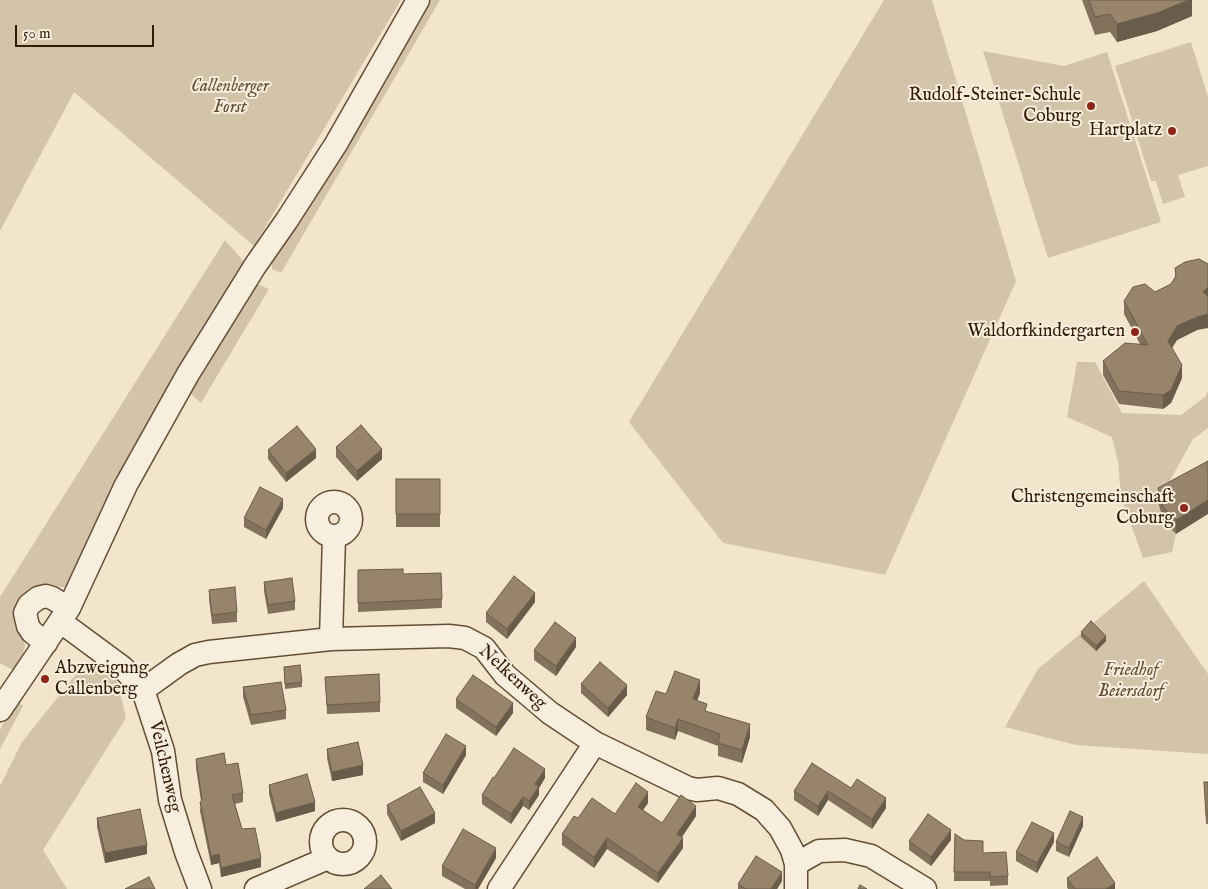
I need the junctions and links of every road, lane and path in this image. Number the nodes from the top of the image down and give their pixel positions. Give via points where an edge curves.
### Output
1 (418, 0) edge
2 (334, 536) dead end
3 (65, 615) junction
4 (331, 639) junction
5 (46, 643) junction
6 (143, 690) junction
7 (0, 710) edge
8 (595, 743) junction
9 (328, 858) dead end
10 (796, 864) junction
11 (200, 889) edge
12 (256, 889) edge
13 (499, 889) edge
14 (796, 889) edge
15 (925, 889) edge

1 - 3 street via 336,144 188,374 126,485
2 - 4 street
3 - 5 street
3 - 5 street via 52,598 46,596 29,605 25,612 28,626
3 - 6 street, Veilchenweg
4 - 6 street, Nelkenweg via 195,655
4 - 8 street, Nelkenweg via 465,638 484,648 505,675 550,713
5 - 7 street
6 - 11 street, Veilchenweg via 163,751 170,800
8 - 10 street, Nelkenweg via 688,788 718,788 749,800 764,810 780,828
8 - 13 street
9 - 12 street
10 - 14 street, Nelkenweg
10 - 15 street via 819,851 845,850 871,856

